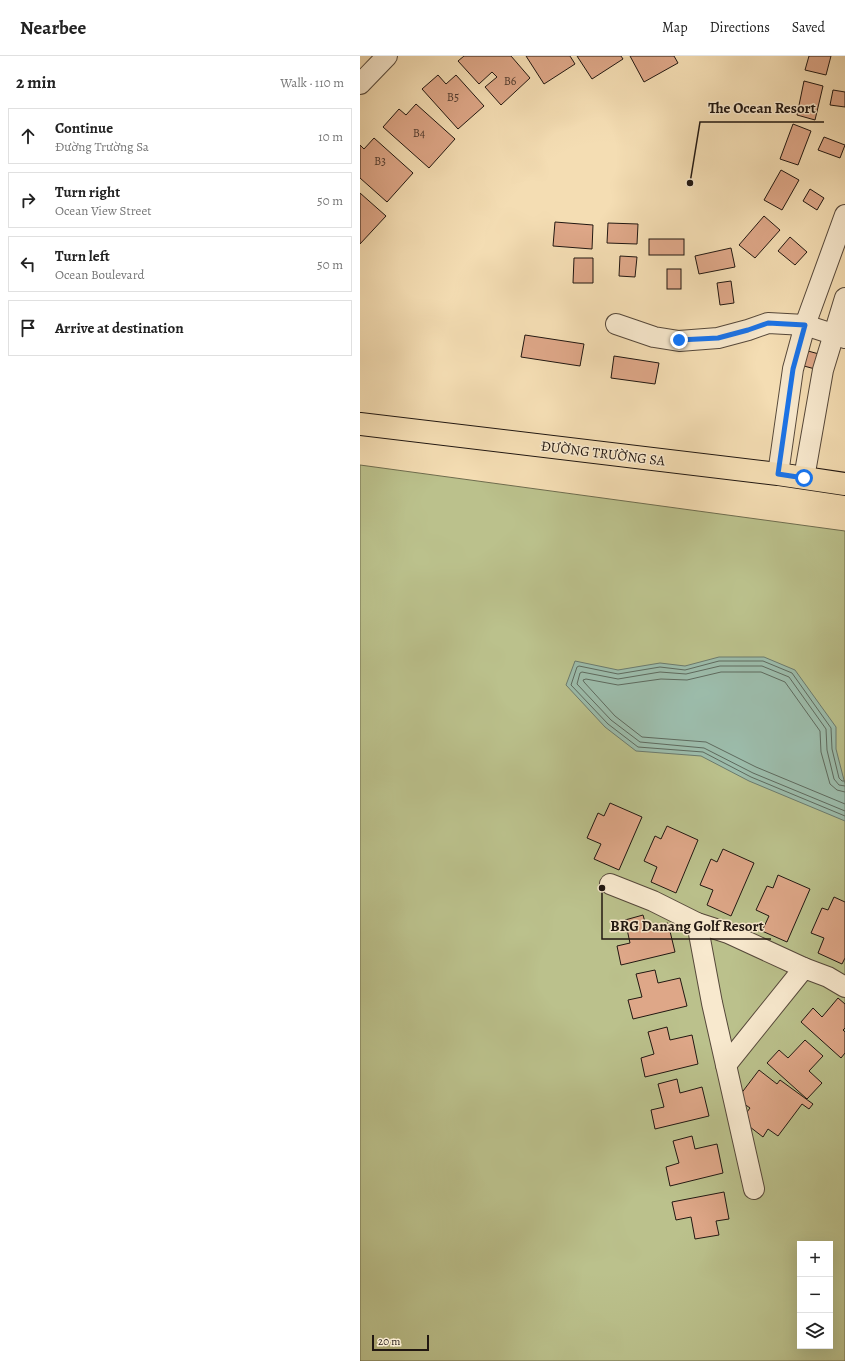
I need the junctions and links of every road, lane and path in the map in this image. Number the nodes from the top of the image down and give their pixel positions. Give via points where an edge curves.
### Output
1 (387, 56) edge
2 (360, 84) edge
3 (845, 214) edge
4 (845, 298) edge
5 (616, 324) dead end
6 (805, 325) junction
7 (839, 336) edge
8 (360, 424) edge
9 (778, 474) junction
10 (804, 478) junction
11 (845, 484) edge
12 (610, 884) dead end
13 (697, 923) junction
14 (804, 968) junction
15 (845, 987) edge
16 (726, 1065) junction
17 (754, 1188) dead end

1 - 2 street
3 - 6 street
4 - 7 street
5 - 6 street via 654,337 679,340 718,338 768,323
6 - 7 street
6 - 9 street via 793,369
7 - 10 street via 823,370
8 - 9 main road, ĐƯỜNG TRƯỜNG SA
9 - 10 main road, ĐƯỜNG TRƯỜNG SA
10 - 11 main road, ĐƯỜNG TRƯỜNG SA
12 - 13 street via 653,901
13 - 14 street via 728,933
13 - 16 street
14 - 15 street
14 - 16 street
16 - 17 street

